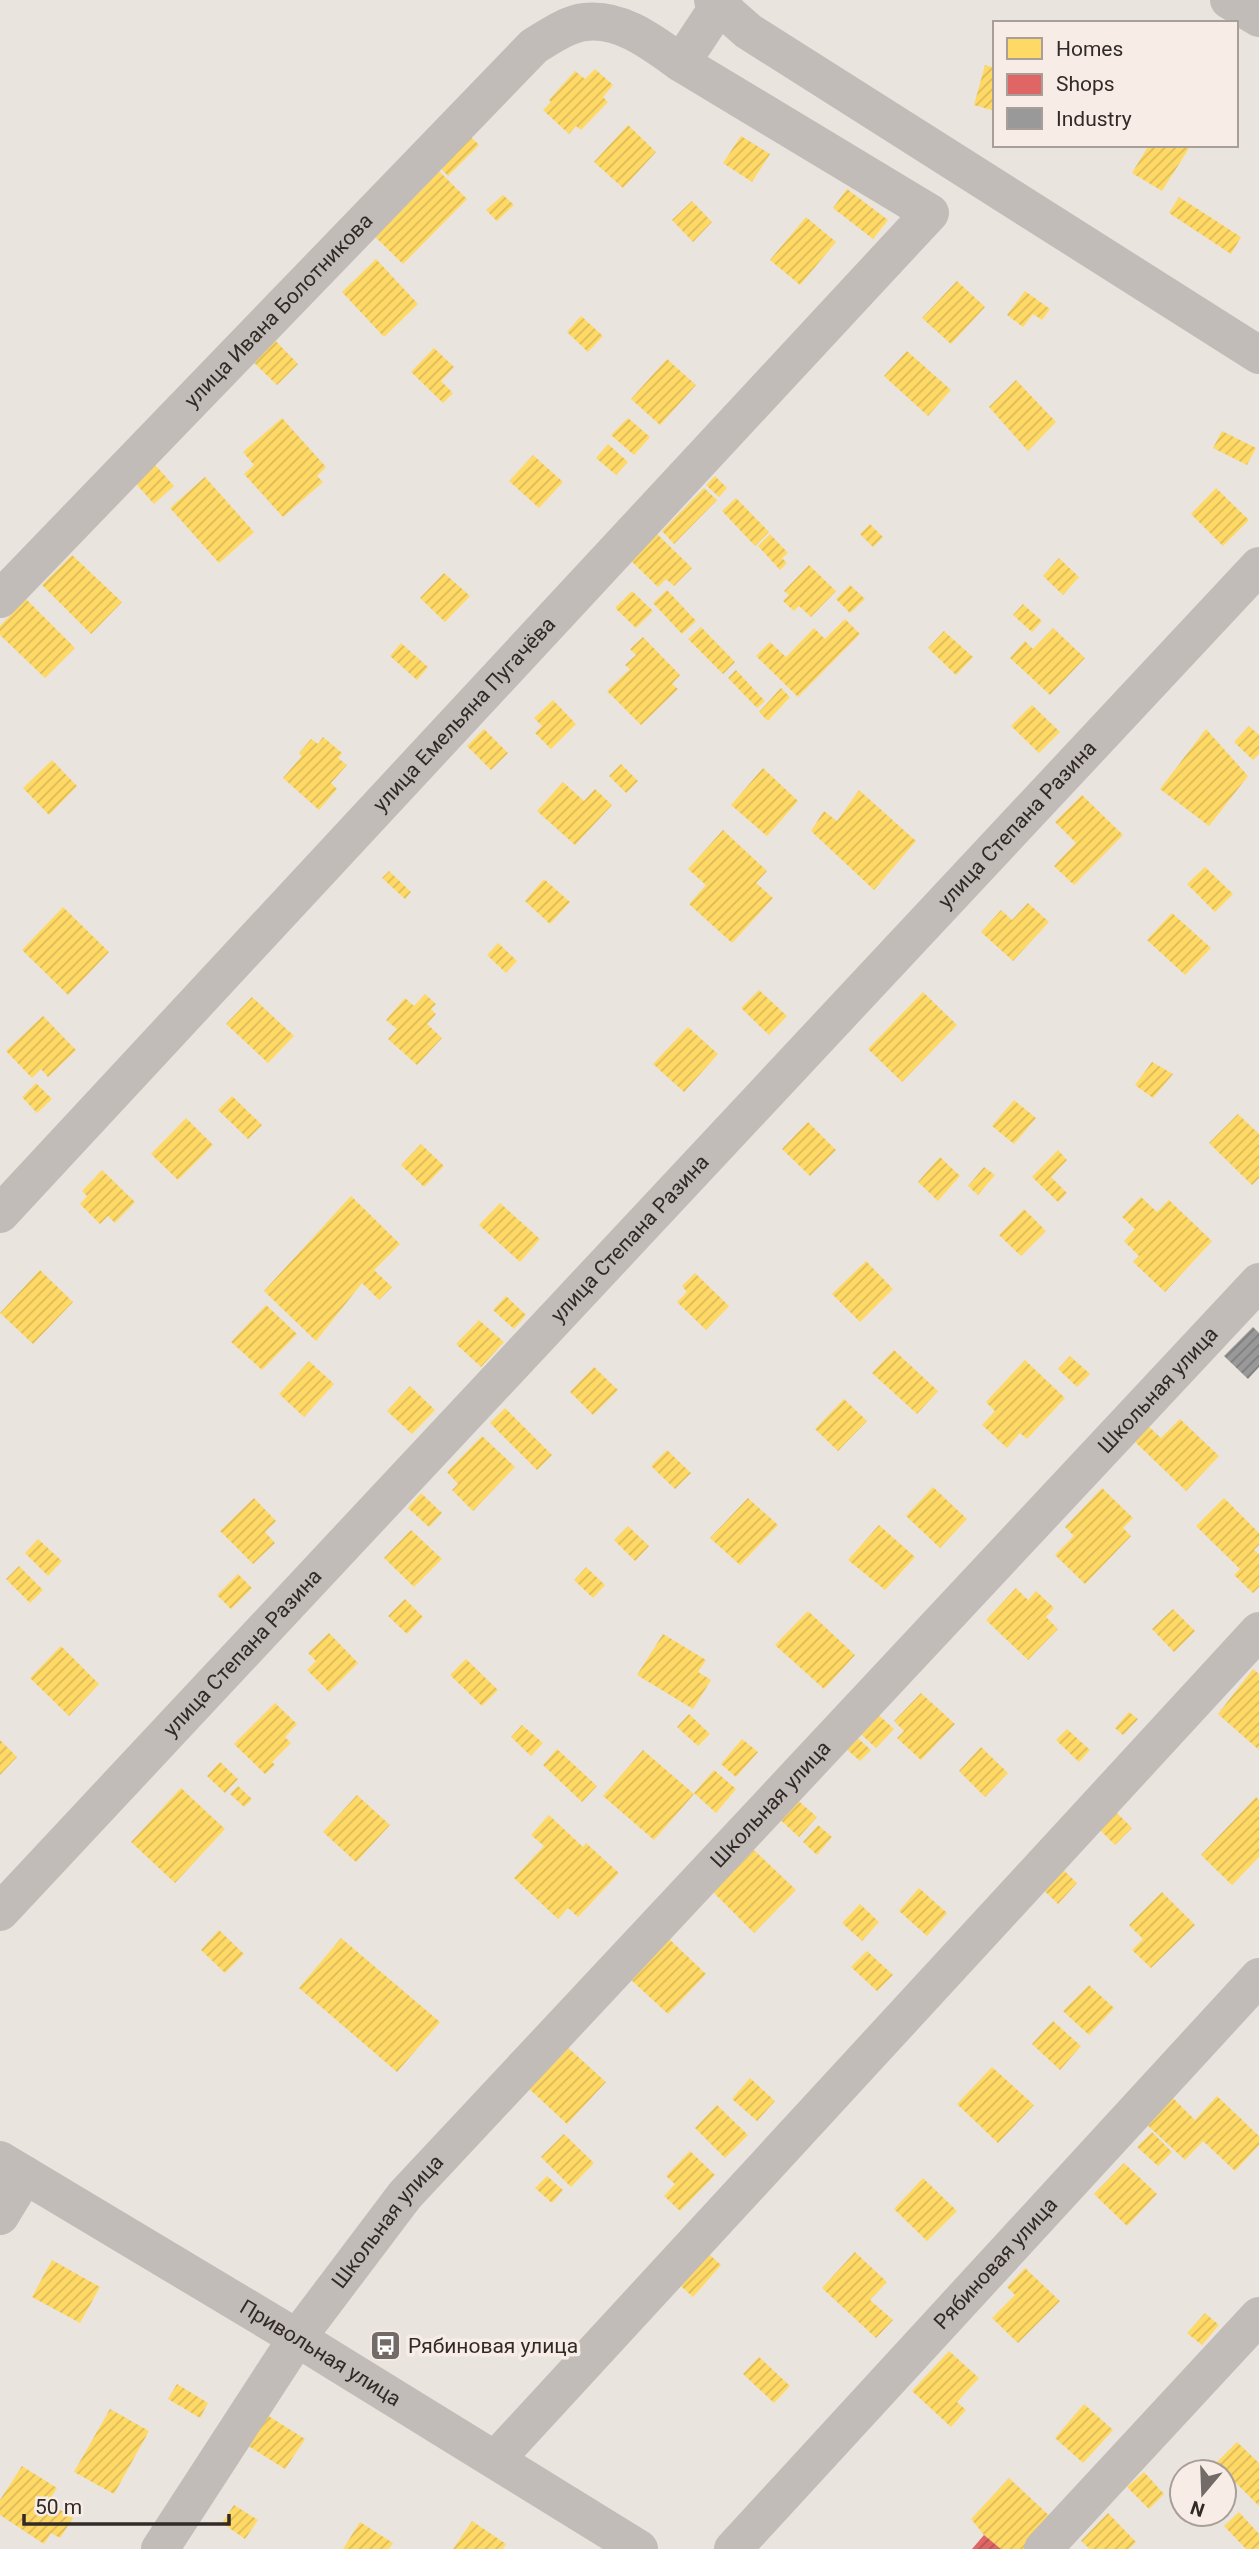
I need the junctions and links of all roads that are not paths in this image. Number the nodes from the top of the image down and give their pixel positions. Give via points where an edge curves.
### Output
1 (1230, 0) edge
2 (716, 3) edge
3 (1259, 18) edge
4 (681, 63) junction
5 (930, 213) joint
6 (1259, 355) edge
7 (1259, 566) edge
8 (0, 598) edge
9 (0, 1214) edge
10 (1259, 1282) edge
11 (1259, 1631) edge
12 (0, 1912) edge
13 (1259, 1977) edge
14 (12, 2168) edge
15 (0, 2216) edge
16 (1259, 2316) edge
17 (298, 2338) junction
18 (496, 2459) junction
19 (160, 2549) edge
20 (639, 2549) edge
21 (733, 2549) edge
22 (1043, 2549) edge

1 - 3 street
2 - 4 street
2 - 6 street via 748,32
4 - 5 street, улица Ивана Болотникова
4 - 8 street, улица Ивана Болотникова via 623,27 584,22 534,46
5 - 9 street, улица Емельяна Пугачёва
7 - 12 street, улица Степана Разина
10 - 17 street, Школьная улица via 405,2195
11 - 18 street
13 - 21 street, Рябиновая улица
14 - 15 street
14 - 17 street, Привольная улица
16 - 22 street
17 - 18 street, Привольная улица
17 - 19 street, Школьная улица
18 - 20 street, Привольная улица

